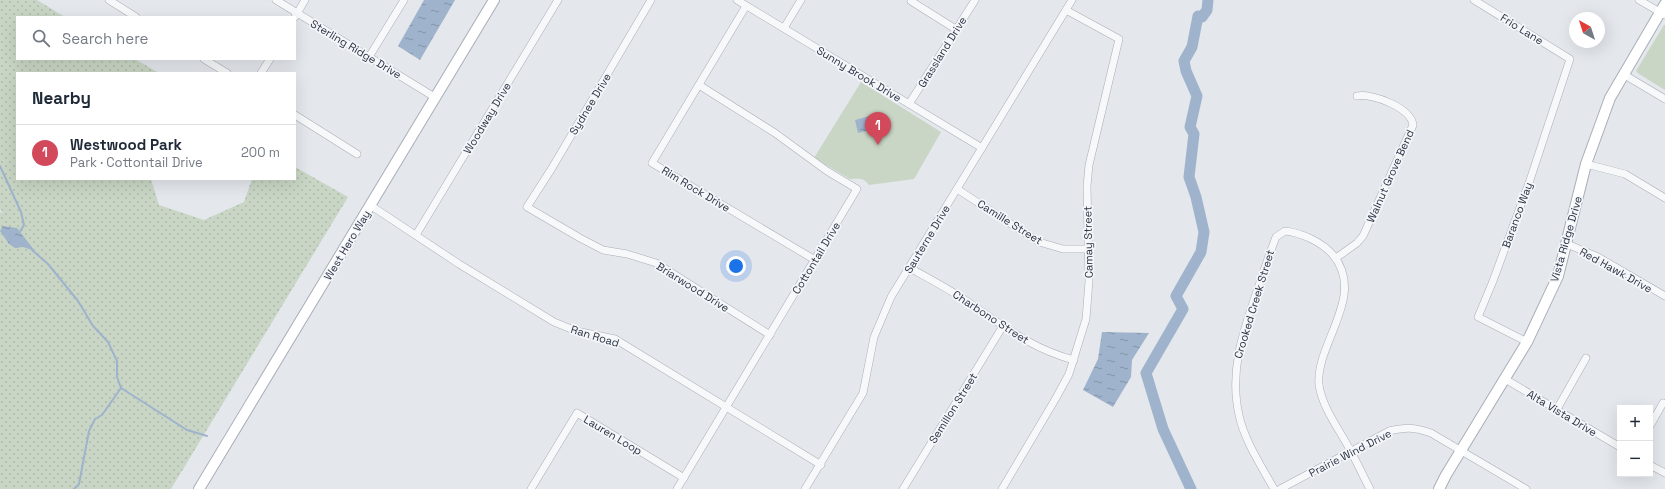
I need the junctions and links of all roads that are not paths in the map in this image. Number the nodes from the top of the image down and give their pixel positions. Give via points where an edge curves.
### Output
1 (108, 0) edge
2 (276, 0) edge
3 (305, 0) edge
4 (404, 0) edge
5 (494, 0) edge
6 (558, 0) edge
7 (651, 0) edge
8 (737, 0) edge
9 (801, 0) edge
10 (975, 0) edge
11 (1072, 0) edge
12 (1474, 0) edge
13 (1639, 0) edge
14 (911, 1) dead end
15 (746, 6) junction
16 (1066, 10) junction
17 (1663, 10) edge
18 (296, 15) edge
19 (134, 16) edge
20 (784, 28) junction
21 (957, 30) junction
22 (369, 57) junction
23 (1570, 59) joint
24 (206, 60) edge
25 (269, 60) edge
26 (225, 72) edge
27 (262, 72) edge
28 (1624, 74) junction
29 (699, 85) junction
30 (1357, 96) dead end
31 (436, 98) junction
32 (1665, 99) edge
33 (909, 104) junction
34 (296, 116) edge
35 (982, 148) junction
36 (357, 154) dead end
37 (1586, 164) junction
38 (957, 189) junction
39 (1665, 198) edge
40 (370, 205) junction
41 (527, 207) joint
42 (416, 235) junction
43 (1567, 244) junction
44 (1089, 249) junction
45 (1336, 258) junction
46 (816, 260) junction
47 (910, 268) junction
48 (1665, 296) edge
49 (1003, 326) junction
50 (770, 335) junction
51 (1527, 342) junction
52 (1586, 358) dead end
53 (1074, 360) junction
54 (1505, 379) junction
55 (1663, 403) dead end
56 (727, 407) junction
57 (1557, 409) junction
58 (1653, 421) edge
59 (1617, 445) edge
60 (1351, 452) junction
61 (1460, 452) junction
62 (820, 465) junction
63 (1653, 466) edge
64 (1665, 474) edge
65 (684, 478) junction
66 (1515, 486) edge
67 (200, 489) edge
68 (531, 489) edge
69 (677, 489) edge
70 (805, 489) edge
71 (903, 489) edge
72 (1002, 489) edge
73 (1274, 489) edge
74 (1280, 489) edge
75 (1370, 489) edge
76 (1439, 489) edge
77 (1526, 489) edge

1 - 19 street
2 - 18 street, Sterling Ridge Drive
3 - 18 street
4 - 22 street
5 - 31 main road, West Hero Way
6 - 42 street, Woodway Drive
7 - 41 street, Sydnee Drive
8 - 15 street, Sunny Brook Drive
9 - 20 street
10 - 21 street, Grassland Drive
11 - 16 street, Sauterne Drive
12 - 23 street, Frio Lane
13 - 17 street
14 - 21 street
15 - 20 street, Sunny Brook Drive
15 - 29 street, Rim Rock Drive
16 - 35 street, Sauterne Drive
16 - 44 street, Camay Street via 1119,39 1089,165
17 - 28 main road, Vista Ridge Drive
18 - 22 street, Sterling Ridge Drive
20 - 33 street, Sunny Brook Drive
21 - 33 street, Grassland Drive
22 - 31 street, Sterling Ridge Drive
23 - 51 street, Baranco Way via 1527,190 1478,318
24 - 26 street
25 - 27 street
28 - 32 street
28 - 37 main road, Vista Ridge Drive via 1610,98
29 - 46 street, Cottontail Drive via 857,189
29 - 46 street, Rim Rock Drive via 652,163
30 - 45 street, Walnut Grove Bend via 1374,96 1406,112 1413,120 1413,125 1363,236
31 - 40 main road, West Hero Way
33 - 35 street, Sunny Brook Drive
34 - 36 street
35 - 38 street, Sauterne Drive
37 - 39 street via 1625,174
37 - 43 main road, Vista Ridge Drive
38 - 44 street, Camille Street via 1040,242 1063,249
38 - 47 street, Sauterne Drive
40 - 42 street, Ran Road
40 - 67 main road, West Hero Way
41 - 50 street, Briarwood Drive via 603,250 656,263
42 - 56 street, Ran Road via 554,322 576,331 615,340
43 - 48 street, Red Hawk Drive via 1598,257
43 - 51 main road, Vista Ridge Drive via 1558,276
44 - 53 street, Camay Street via 1086,319
45 - 60 street via 1341,269 1344,292 1342,306 1320,370 1319,384 1324,404
45 - 73 street, Crooked Creek Street via 1314,240 1292,232 1280,233 1274,242 1244,329 1235,382 1239,416
46 - 50 street, Cottontail Drive
47 - 49 street, Charbono Street via 964,299
47 - 62 street, Sauterne Drive via 891,297 874,337 863,393
49 - 53 street, Charbono Street via 1041,349
49 - 71 street, Semillon Street
50 - 56 street, Cottontail Drive
51 - 54 main road, Vista Ridge Drive
52 - 57 street
53 - 72 street, Camay Street via 1056,398
54 - 57 street, Alta Vista Drive
54 - 61 main road, Vista Ridge Drive
55 - 58 street
56 - 62 street, Ran Road
56 - 65 street, Cottontail Drive
57 - 59 street, Alta Vista Drive
60 - 61 street, Prairie Wind Drive via 1389,431 1416,428 1431,433
60 - 74 street, Prairie Wind Drive
60 - 75 street
61 - 66 street, Prairie Wind Drive
61 - 76 main road, Vista Ridge Drive
62 - 70 street, Sauterne Drive
63 - 64 street
65 - 68 street, Lauren Loop via 577,413
65 - 69 street, Cottontail Drive
66 - 77 street, Prairie Wind Drive

